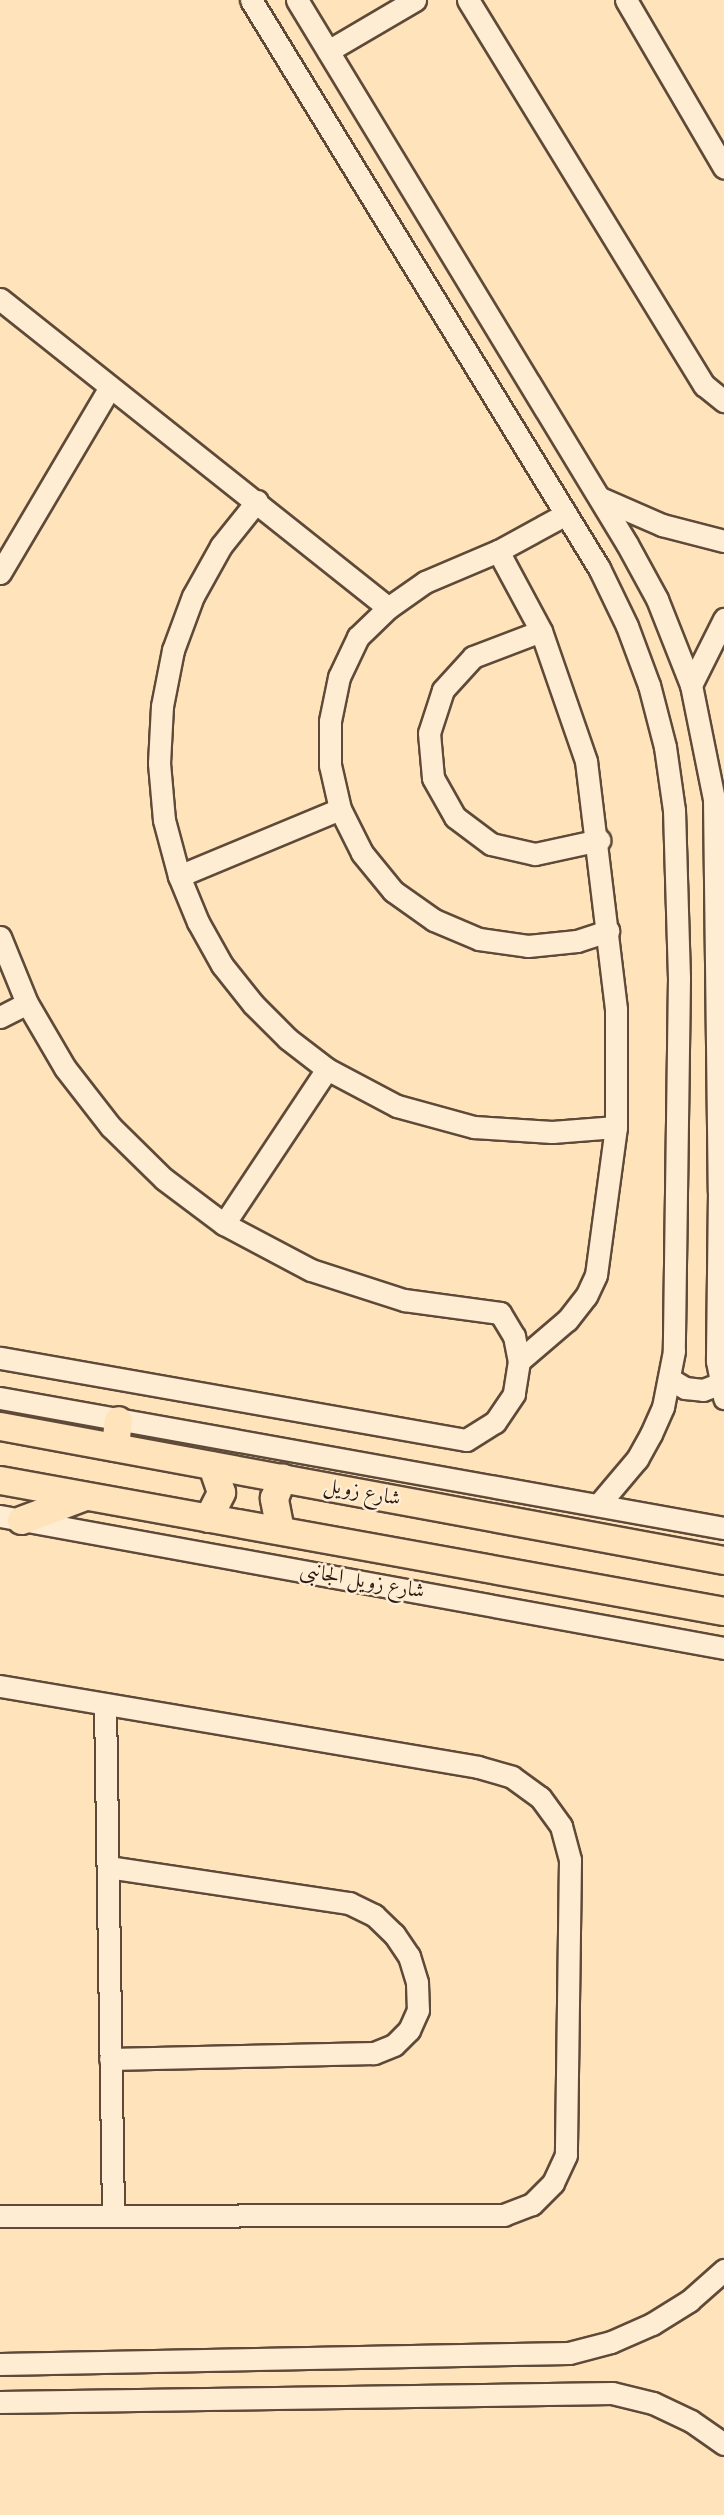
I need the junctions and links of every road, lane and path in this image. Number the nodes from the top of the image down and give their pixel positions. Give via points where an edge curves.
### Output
1 (251, 0) edge
2 (297, 0) edge
3 (415, 0) edge
4 (468, 0) edge
5 (626, 0) edge
6 (328, 51) junction
7 (724, 168) edge
8 (0, 299) edge
9 (110, 387) junction
10 (724, 401) edge
11 (600, 498) junction
12 (257, 501) junction
13 (566, 514) junction
14 (724, 541) edge
15 (498, 551) junction
16 (0, 573) edge
17 (388, 608) junction
18 (724, 619) edge
19 (541, 631) junction
20 (691, 686) junction
21 (340, 809) junction
22 (599, 840) junction
23 (179, 876) junction
24 (609, 931) junction
25 (0, 938) edge
26 (27, 1003) junction
27 (0, 1017) edge
28 (327, 1069) junction
29 (616, 1127) junction
30 (224, 1224) junction
31 (0, 1358) edge
32 (519, 1361) junction
33 (670, 1379) junction
34 (722, 1391) edge
35 (0, 1398) edge
36 (118, 1420) junction
37 (0, 1426) edge
38 (115, 1447) junction
39 (212, 1466) junction
40 (282, 1478) junction
41 (0, 1480) edge
42 (86, 1496) junction
43 (600, 1503) junction
44 (11, 1518) edge
45 (208, 1518) junction
46 (724, 1528) edge
47 (280, 1530) junction
48 (724, 1560) edge
49 (724, 1611) edge
50 (724, 1648) edge
51 (0, 1686) edge
52 (105, 1704) junction
53 (108, 1867) junction
54 (111, 2059) junction
55 (0, 2216) edge
56 (113, 2216) junction
57 (724, 2270) edge
58 (0, 2364) edge
59 (0, 2402) edge
60 (724, 2444) edge

1 - 13 street
2 - 6 street
3 - 6 street
4 - 10 street via 700,380
5 - 7 street
6 - 11 street
8 - 9 street
9 - 12 street
9 - 16 street
11 - 14 street via 662,525
11 - 20 street via 657,598
12 - 17 street
12 - 23 street via 221,546 193,596 169,672 162,706 159,763 164,820
13 - 15 street
13 - 33 street via 622,616 649,686 665,747 674,810 679,989 674,1351
15 - 17 street via 424,582
15 - 19 street
17 - 21 street via 358,637 339,677 330,721 330,765
18 - 20 street
19 - 22 street via 586,761
19 - 22 street via 473,657 443,690 429,733 433,778 455,817 491,844 535,854
20 - 34 street via 713,789 716,842
21 - 23 street
21 - 24 street via 362,854 393,891 434,920 479,939 528,946 577,941
22 - 24 street
23 - 28 street via 222,965 260,1011
24 - 29 street via 616,1010
25 - 26 street
26 - 27 street
26 - 30 street via 65,1068 111,1127 164,1179
28 - 29 street via 398,1106 474,1127 552,1132
28 - 30 street
29 - 32 street via 596,1275 567,1320
30 - 32 street via 276,1253 357,1287 413,1302 500,1313 514,1336
31 - 32 street via 466,1440 495,1422 514,1394
33 - 34 street via 685,1388
33 - 43 street via 663,1407 637,1459
35 - 36 street
36 - 38 main road
36 - 43 street
37 - 38 main road, شارع زويل
38 - 39 main road, شارع زويل
39 - 40 main road, شارع زويل
39 - 45 main road via 221,1492
40 - 47 main road via 274,1498
40 - 48 main road, شارع زويل
41 - 42 main road
42 - 44 main road
42 - 45 main road
43 - 46 street
44 - 50 street, شارع زويل الجانبى
45 - 47 main road
47 - 49 main road
51 - 52 street
52 - 53 street
52 - 56 street via 478,1767 512,1777 540,1797 554,1816 570,1860 566,2155 553,2183 532,2204 504,2215
53 - 54 street
53 - 54 street via 349,1903 374,1915 409,1956 417,1983 418,2010 409,2030 394,2044 374,2053
54 - 56 street
55 - 56 street
57 - 58 street via 688,2301 652,2324 611,2342 569,2353
59 - 60 street via 612,2393 653,2403 691,2421

